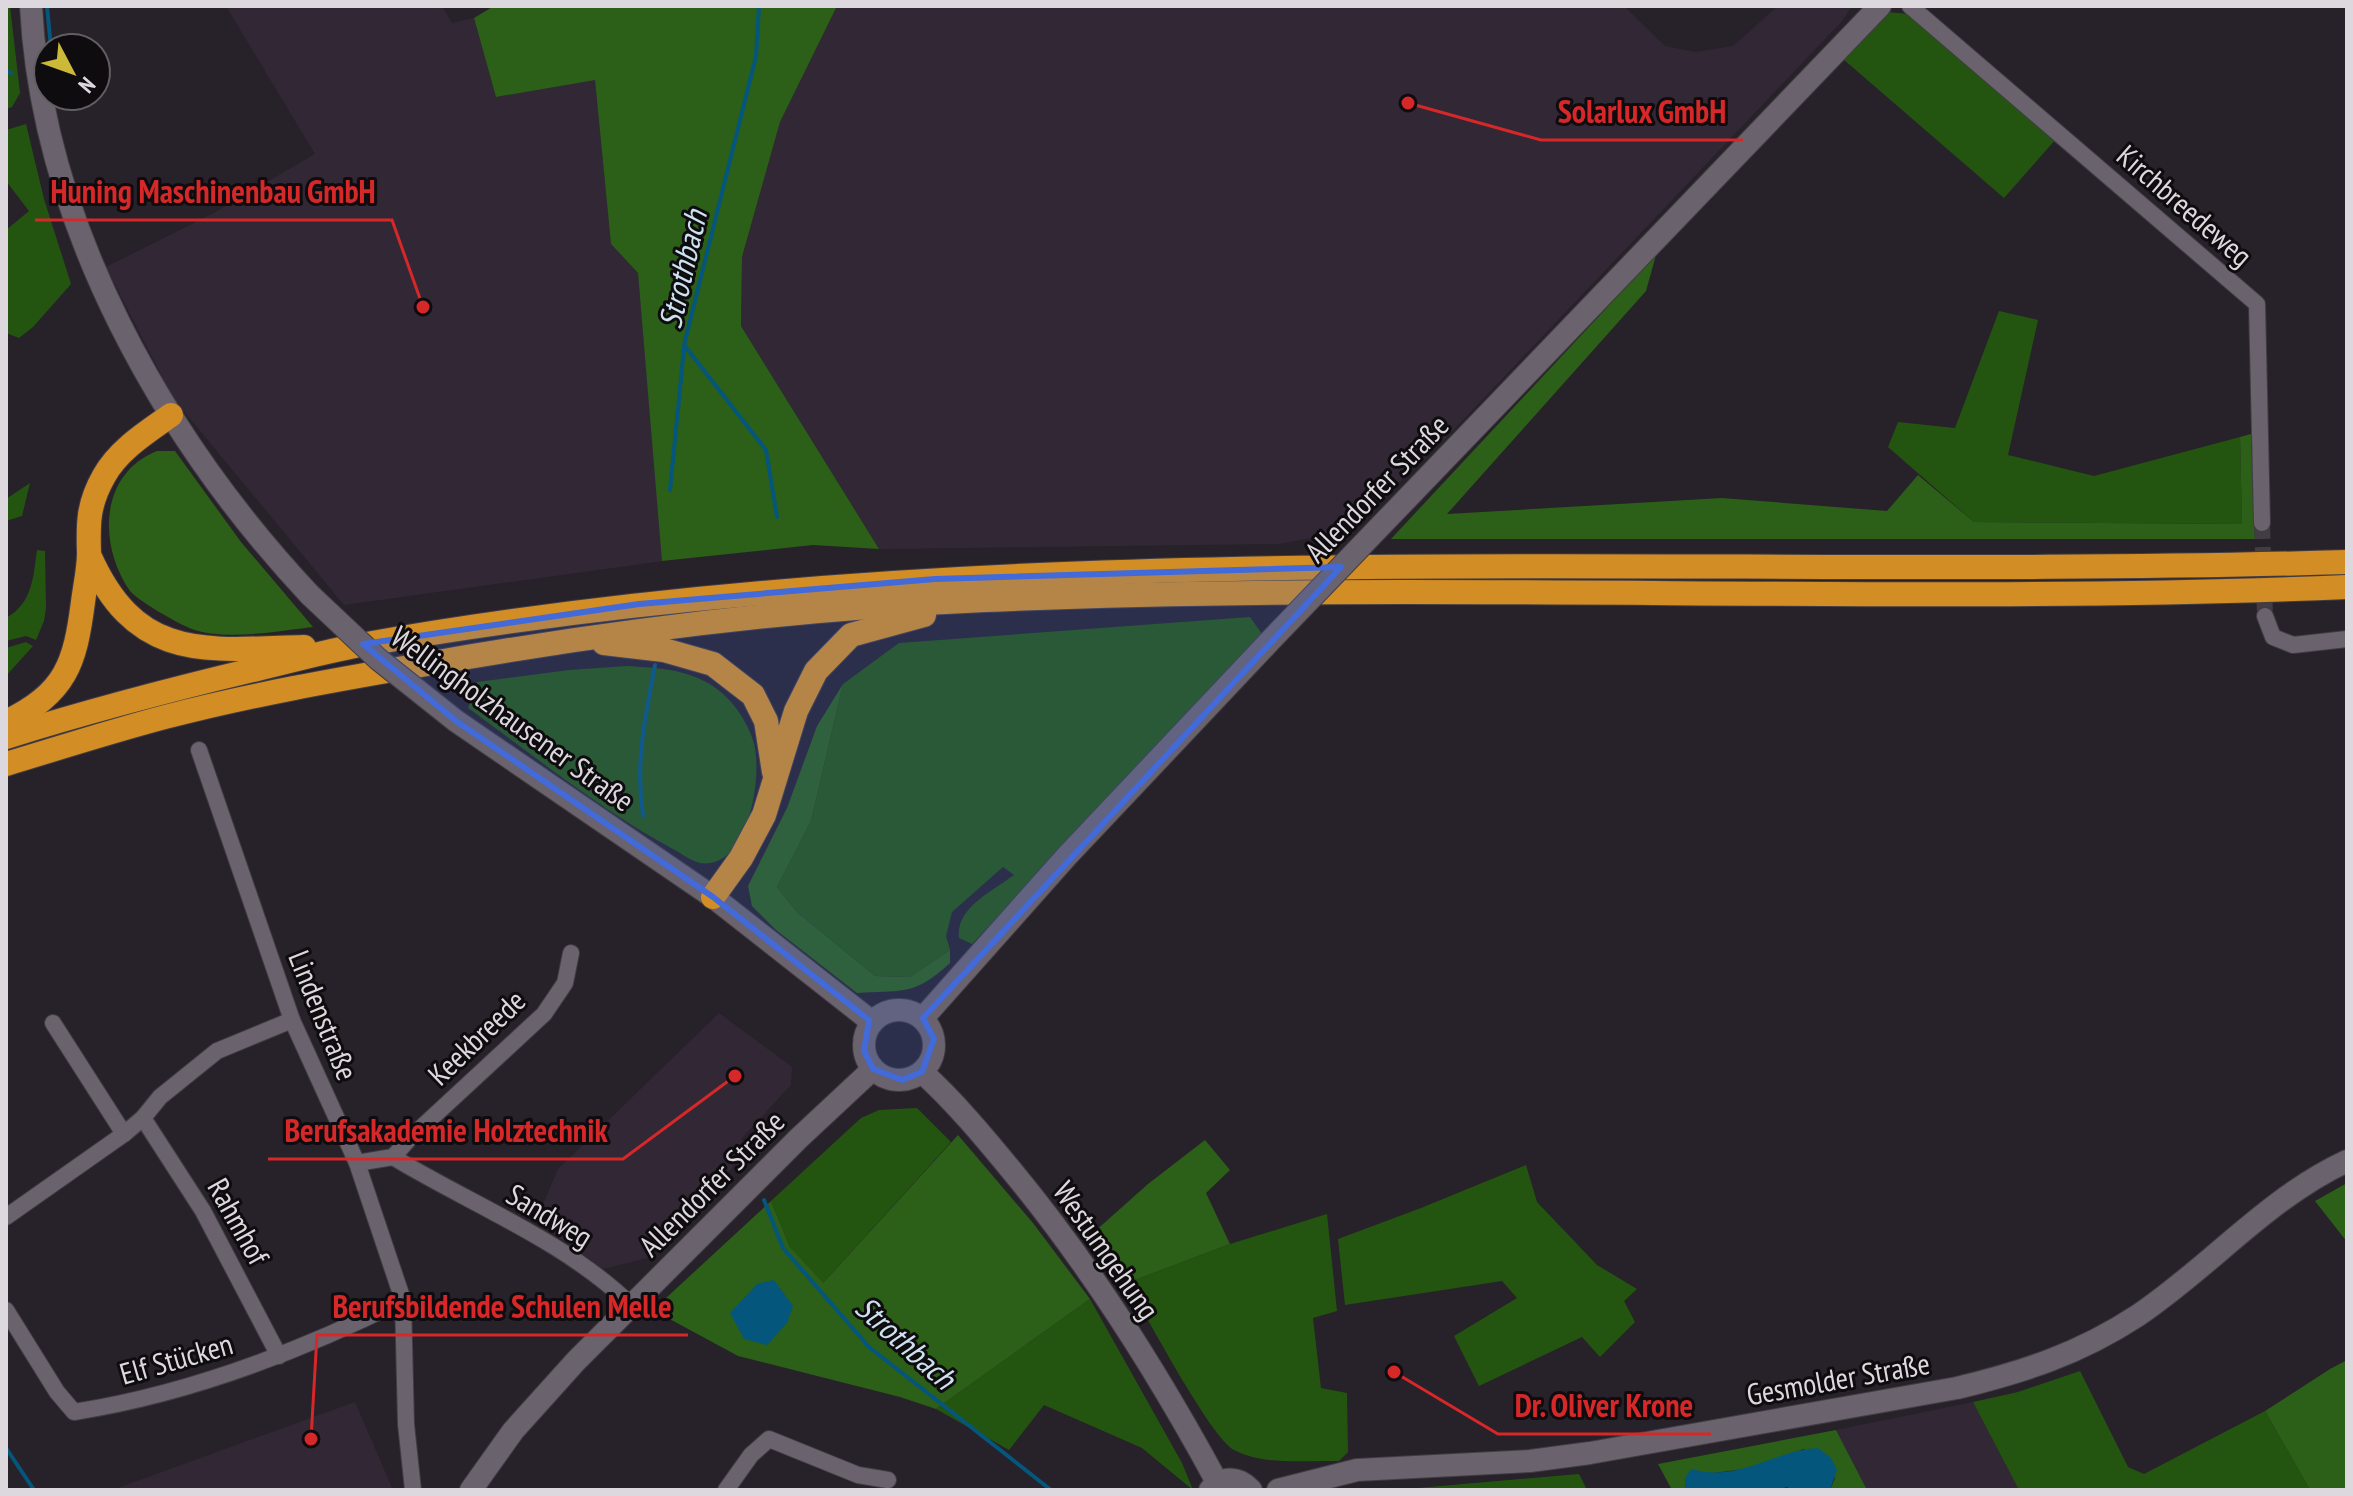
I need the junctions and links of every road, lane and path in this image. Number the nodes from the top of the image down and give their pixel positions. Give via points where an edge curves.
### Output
1 (31, 6) edge
2 (1880, 6) edge
3 (1910, 6) edge
4 (171, 415) junction
5 (2262, 523) tunnel mouth
6 (89, 555) junction
7 (2347, 562) edge
8 (2347, 587) edge
9 (980, 600) junction
10 (2265, 616) tunnel mouth
11 (566, 639) junction
12 (2347, 639) edge
13 (355, 646) junction
14 (6, 722) edge
15 (6, 737) edge
16 (199, 750) dead end
17 (6, 764) edge
18 (775, 777) junction
19 (713, 897) junction
20 (571, 953) dead end
21 (923, 1018) junction
22 (292, 1020) junction
23 (872, 1022) junction
24 (53, 1023) dead end
25 (873, 1069) junction
26 (922, 1072) junction
27 (143, 1118) junction
28 (124, 1134) junction
29 (393, 1157) junction
30 (2347, 1161) edge
31 (357, 1163) junction
32 (6, 1217) edge
33 (403, 1300) junction
34 (631, 1305) junction
35 (6, 1310) edge
36 (279, 1356) junction
37 (888, 1480) dead end
38 (1214, 1486) edge
39 (413, 1490) edge
40 (471, 1490) edge
41 (726, 1490) edge
42 (1251, 1490) edge
43 (1278, 1490) edge

1 - 4 main road, Wellingholzhausener Straße via 43,110 61,180 105,290
2 - 21 main road, Allendorfer Straße, bridge via 1269,642
3 - 5 street, Kirchbreedeweg via 2257,304
4 - 6 highway via 124,450 105,474 87,528
4 - 19 main road, Wellingholzhausener Straße, bridge via 230,501 310,595 378,659 456,721
6 - 13 highway via 121,610 145,631 178,643 229,649
6 - 14 highway via 78,645 69,667 44,700
7 - 13 highway via 1103,571 639,604
8 - 9 highway via 1904,594 1209,593
9 - 11 highway
9 - 18 highway via 851,635 816,671 796,711
10 - 12 street via 2273,637 2293,645
11 - 17 highway via 279,690
11 - 18 highway via 664,650 713,664 753,695 766,721
13 - 15 highway
16 - 22 street, Lindenstraße
18 - 19 highway via 764,815
19 - 23 main road, Wellingholzhausener Straße
20 - 29 street, Keekbreede via 565,983 544,1014
21 - 23 main road via 896,1009
21 - 26 main road via 934,1051
22 - 27 street via 217,1051 160,1097
22 - 31 street, Lindenstraße
23 - 25 main road via 864,1041
24 - 28 street
25 - 26 main road via 902,1080
25 - 34 main road, Allendorfer Straße
26 - 38 main road, Westumgehung via 996,1151 1100,1286
27 - 28 street
27 - 36 street, Rahmhof via 203,1211
28 - 32 street
29 - 31 street
29 - 34 street, Sandweg via 523,1229 609,1284
30 - 43 main road, Gesmolder Straße via 2280,1202 2138,1315 2082,1349 2017,1373 1590,1453 1357,1470
31 - 33 street, Lindenstraße
33 - 36 street, Elf Stücken
33 - 39 street, Lindenstraße
34 - 40 main road, Allendorfer Straße via 530,1412
35 - 36 street, Elf Stücken via 74,1412 216,1379
37 - 41 street via 858,1475 769,1439
38 - 42 main road via 1224,1479 1239,1480

